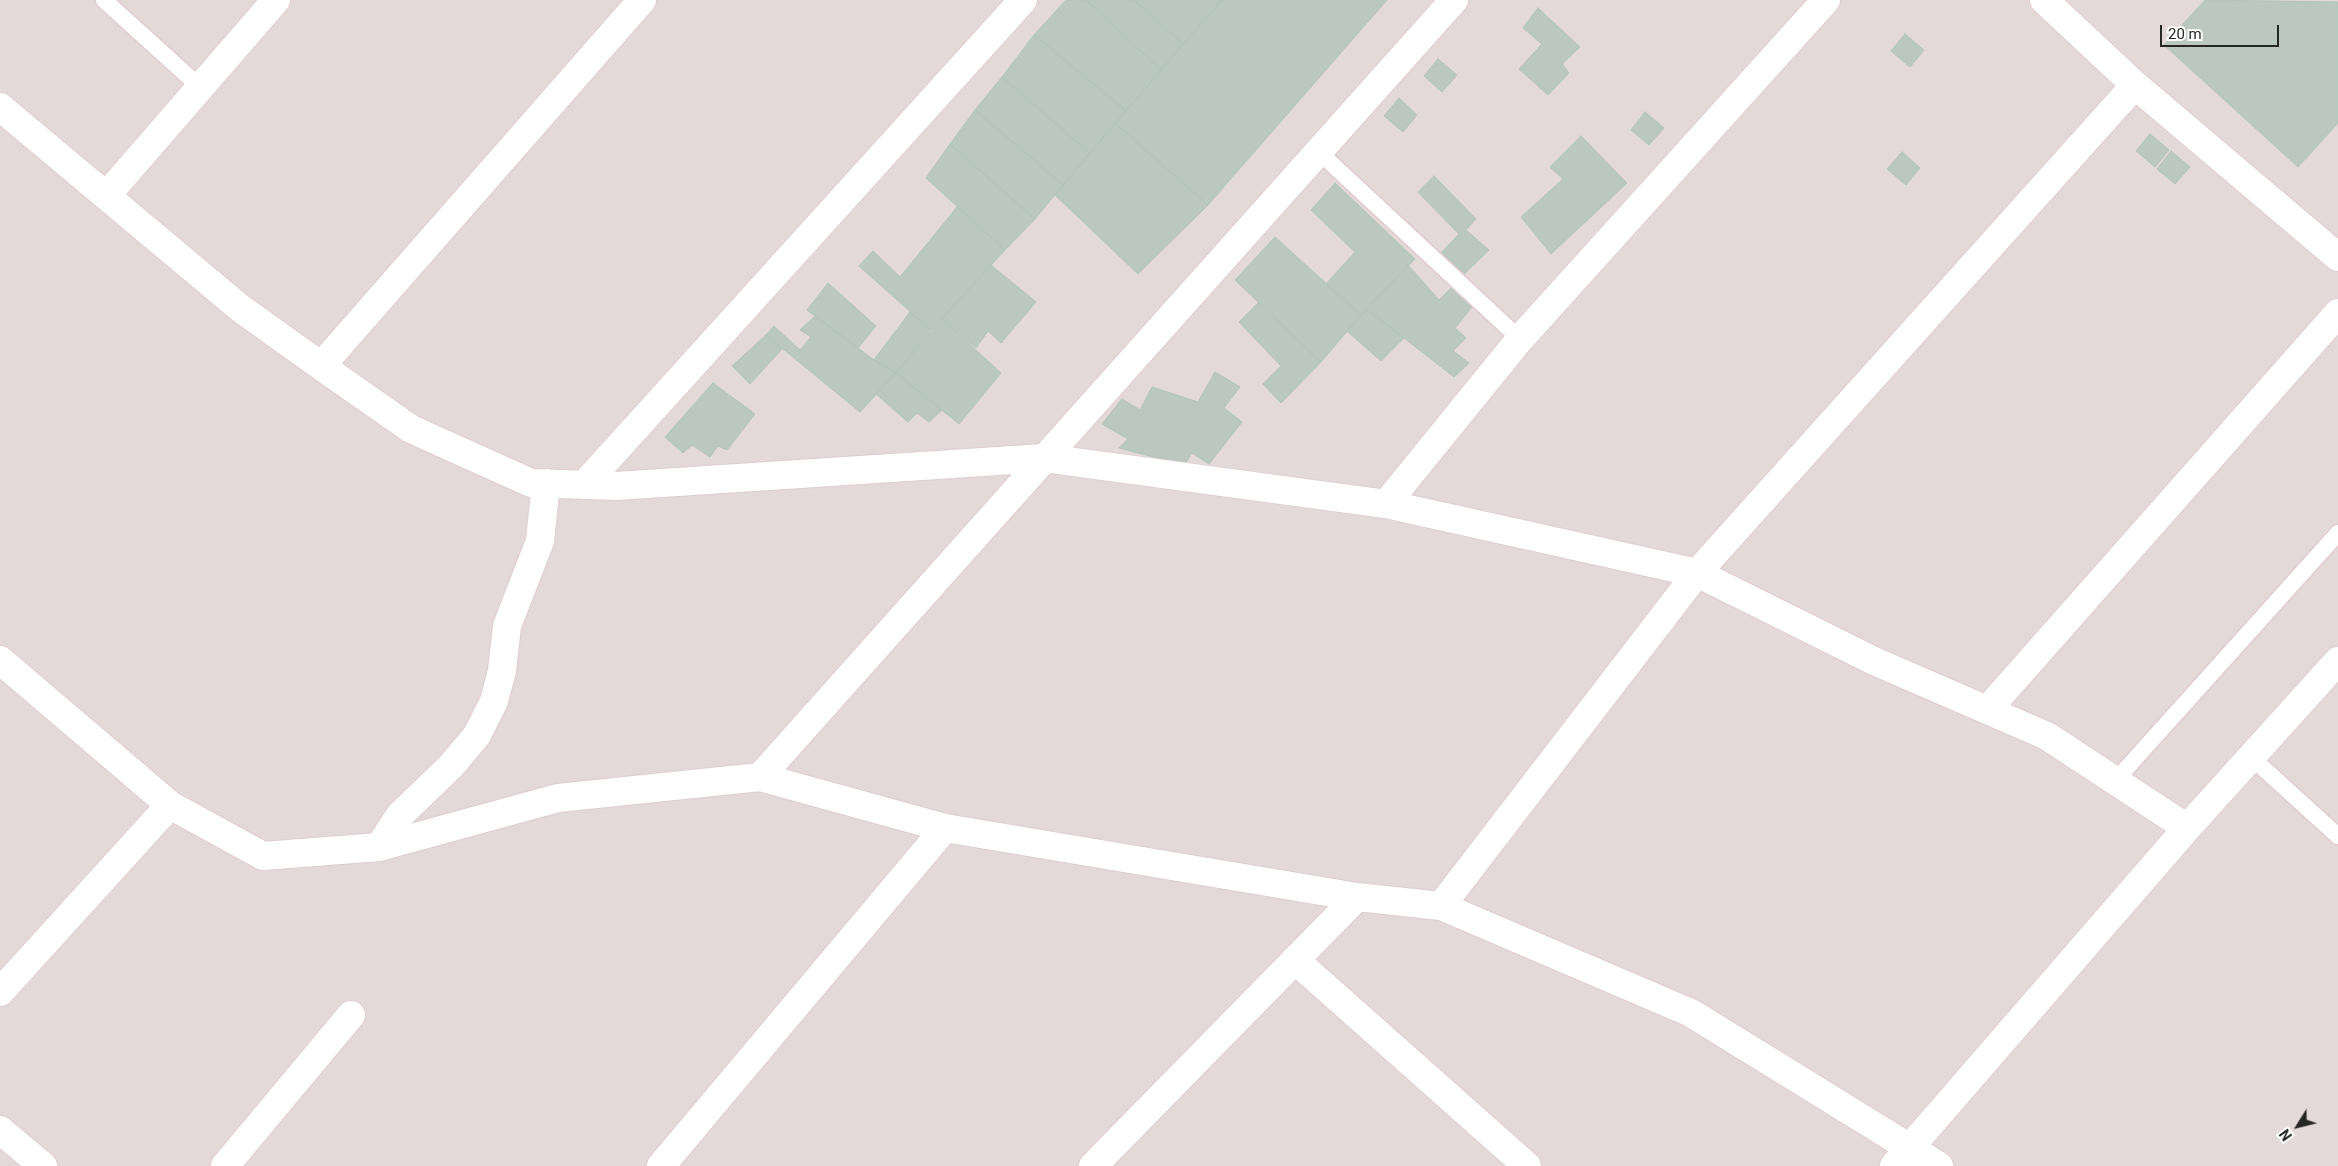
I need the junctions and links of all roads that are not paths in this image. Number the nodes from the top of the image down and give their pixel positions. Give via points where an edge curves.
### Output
1 (104, 0) edge
2 (276, 0) edge
3 (642, 0) edge
4 (1023, 0) edge
5 (1454, 0) edge
6 (1826, 0) edge
7 (2044, 0) edge
8 (2135, 85) junction
9 (201, 88) junction
10 (0, 106) edge
11 (1319, 152) junction
12 (106, 196) junction
13 (2338, 256) edge
14 (2338, 313) edge
15 (1520, 338) junction
16 (321, 366) junction
17 (1044, 458) junction
18 (546, 483) junction
19 (584, 485) junction
20 (1386, 504) junction
21 (2338, 533) edge
22 (1697, 573) junction
23 (0, 660) edge
24 (2338, 662) edge
25 (1988, 709) junction
26 (2251, 757) junction
27 (760, 777) junction
28 (2115, 781) junction
29 (170, 805) junction
30 (945, 828) junction
31 (2187, 828) junction
32 (2338, 836) edge
33 (379, 847) junction
34 (1357, 897) junction
35 (1441, 906) junction
36 (1295, 960) junction
37 (0, 992) edge
38 (351, 1015) dead end
39 (0, 1130) edge
40 (1902, 1158) edge
41 (43, 1166) edge
42 (225, 1166) edge
43 (661, 1166) edge
44 (1093, 1166) edge
45 (1527, 1166) edge
46 (1938, 1166) edge

1 - 9 lane
2 - 9 street
3 - 16 street
4 - 19 street
5 - 11 street
6 - 15 street
7 - 8 street
8 - 13 street
8 - 22 street
9 - 12 street
10 - 12 street
11 - 15 lane
11 - 17 street
12 - 16 street via 240,308
14 - 25 street
15 - 20 street
16 - 18 street via 411,429 531,483
17 - 19 street via 616,486
17 - 20 street
17 - 27 street
18 - 19 street
18 - 33 street via 540,541 507,626 502,671 494,701 477,735 400,815
20 - 22 street
21 - 28 lane
22 - 25 street via 1874,661
22 - 35 street
23 - 29 street
24 - 26 street
25 - 28 street via 2047,736
26 - 31 street
26 - 32 lane
27 - 30 street
27 - 33 street via 558,798
28 - 31 street
29 - 33 street via 263,856
29 - 37 street
30 - 34 street
30 - 43 street
31 - 40 street
34 - 35 street
34 - 36 street
35 - 40 street via 1691,1013
36 - 44 street
36 - 45 street
38 - 42 street
39 - 41 street
40 - 46 street

